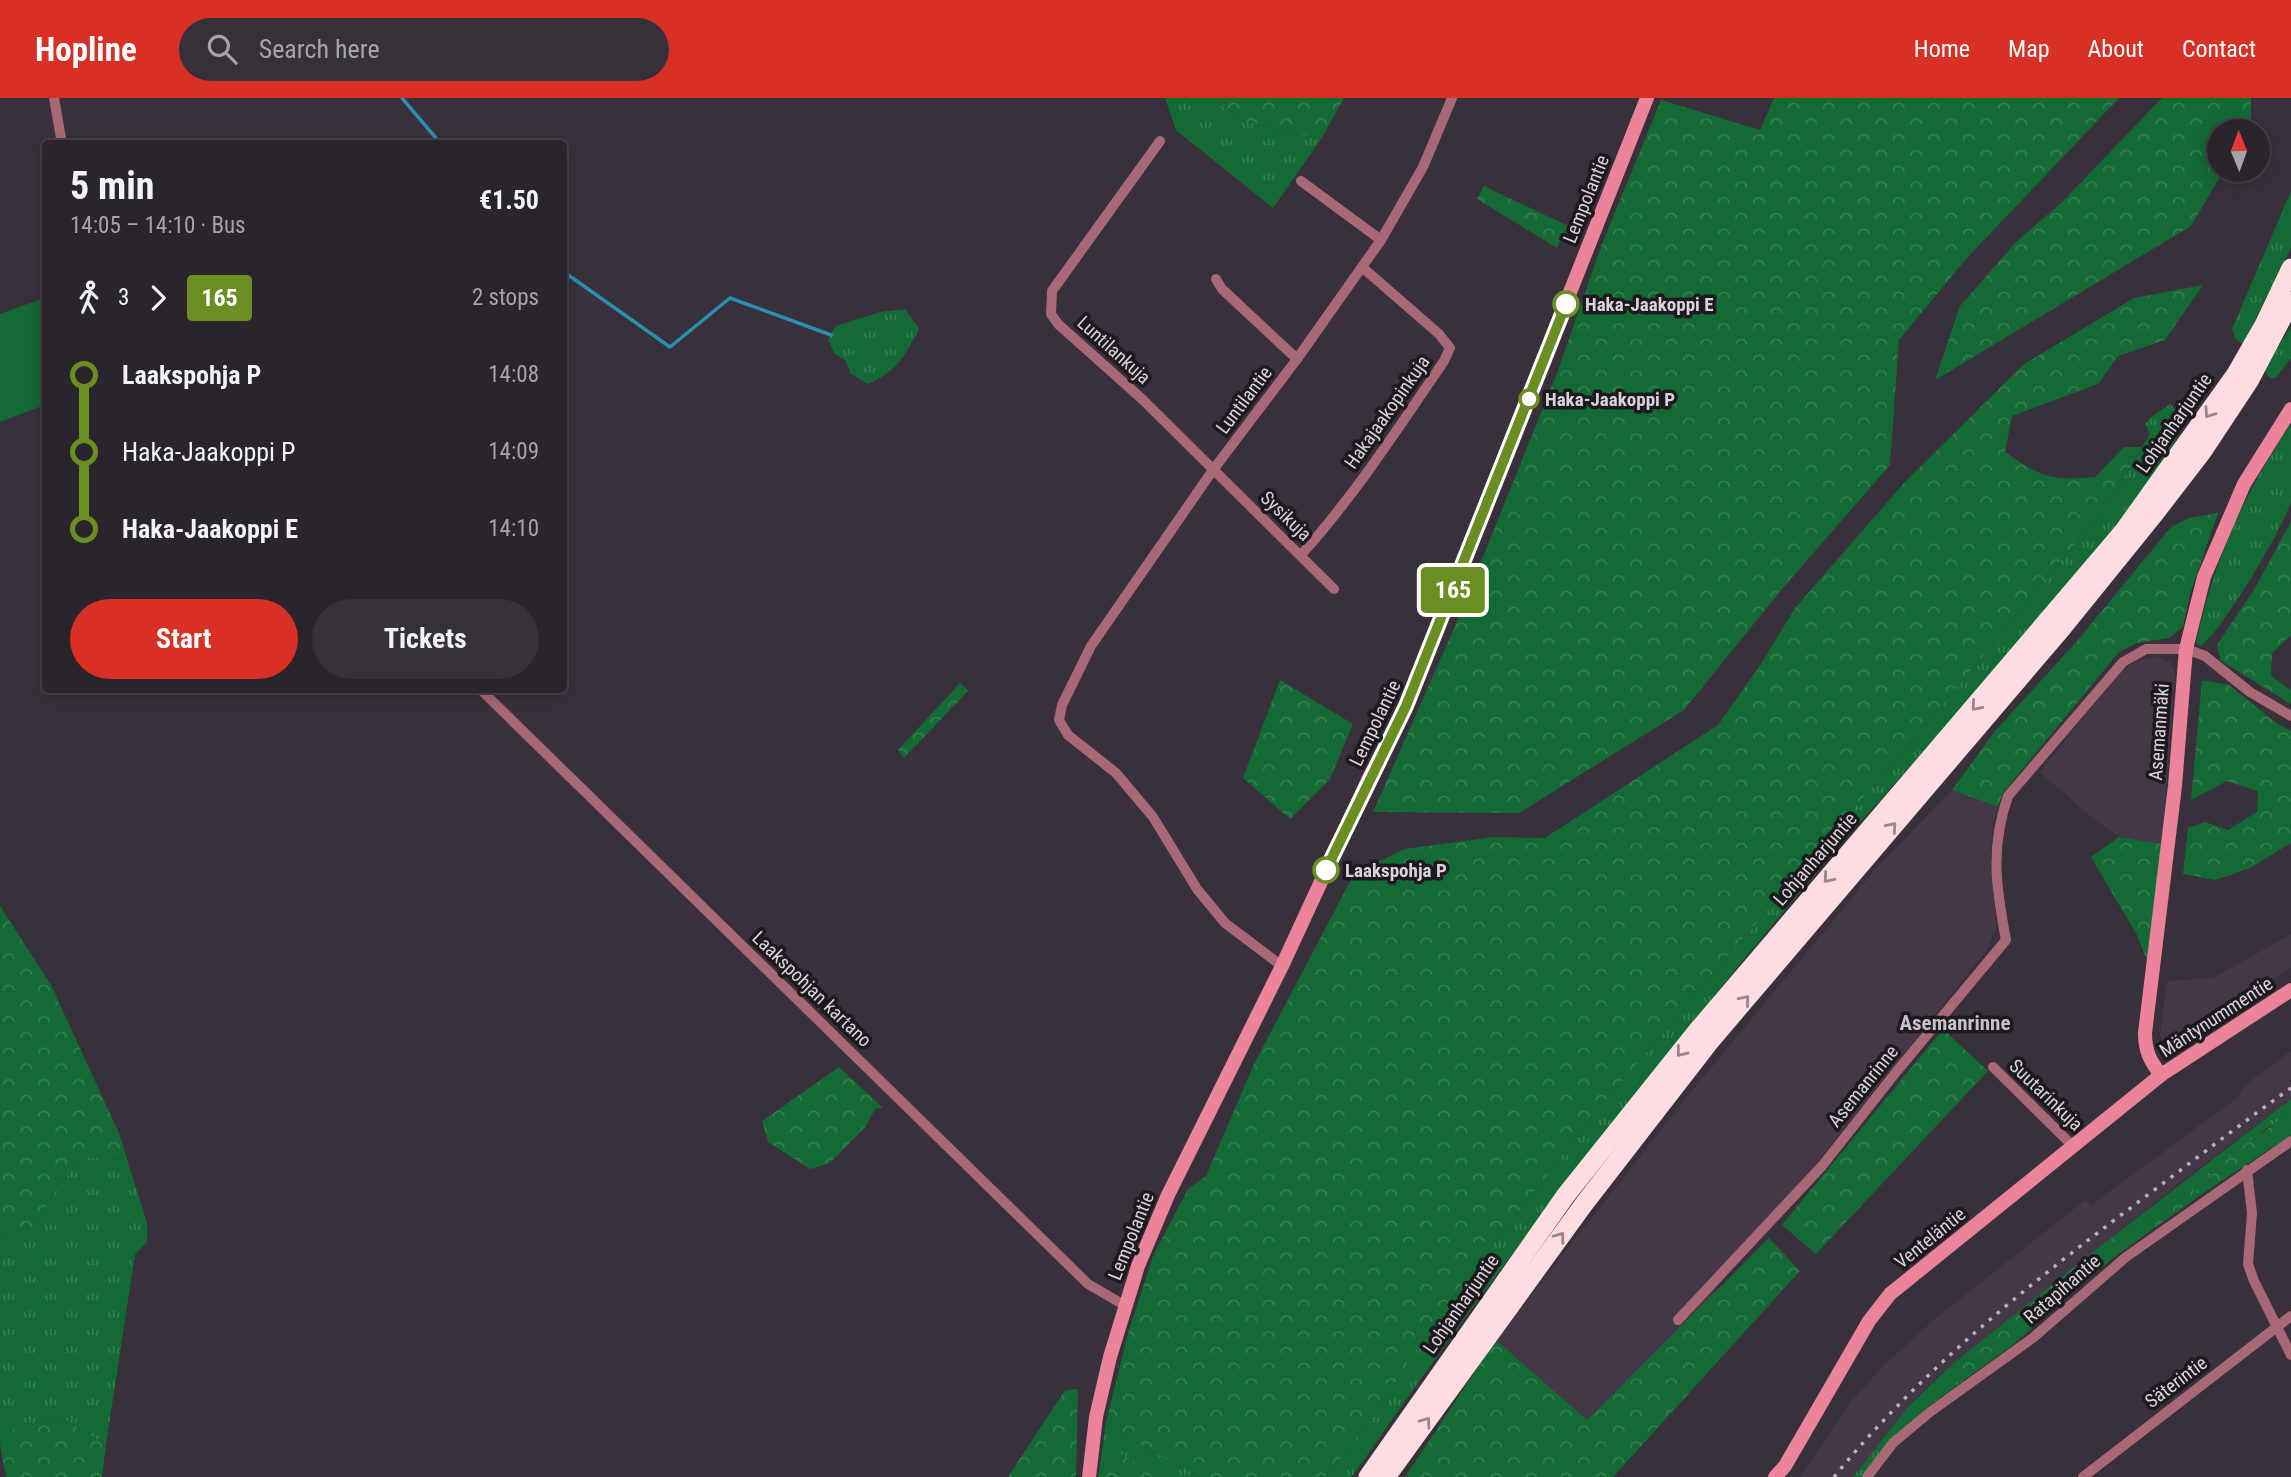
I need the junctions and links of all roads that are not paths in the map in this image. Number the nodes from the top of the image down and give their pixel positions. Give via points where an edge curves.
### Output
1 (54, 98) edge
2 (1452, 98) edge
3 (1647, 98) edge
4 (61, 140) edge
5 (1160, 141) dead end
6 (1301, 181) dead end
7 (1381, 240) junction
8 (1362, 267) junction
9 (2291, 268) edge
10 (1216, 279) dead end
11 (2291, 301) edge
12 (1297, 359) junction
13 (2291, 410) edge
14 (1213, 470) junction
15 (1301, 555) junction
16 (1334, 589) dead end
17 (2186, 649) junction
18 (484, 693) edge
19 (2291, 716) edge
20 (1282, 966) junction
21 (2291, 990) edge
22 (1993, 1067) dead end
23 (2161, 1075) junction
24 (2291, 1141) edge
25 (2074, 1147) junction
26 (2247, 1170) junction
27 (1124, 1306) junction
28 (2291, 1316) edge
29 (1678, 1320) dead end
30 (2277, 1327) junction
31 (2291, 1355) edge
32 (1089, 1477) edge
33 (1368, 1477) edge
34 (1387, 1477) edge
35 (1775, 1477) edge
36 (1867, 1477) edge
37 (2083, 1477) edge

1 - 4 street
2 - 7 street, Luntilantie via 1423,167
3 - 20 street, Lempolantie via 1406,706
5 - 14 street, Luntilankuja via 1052,291 1051,314
6 - 7 street
7 - 8 street, Luntilantie
8 - 12 street, Luntilantie
8 - 15 street, Hakajaakopinkuja via 1450,348 1379,456
9 -> 33 highway, Lohjanharjuntie via 2236,374 2123,532 1698,1030 1590,1164
10 - 12 street
34 -> 11 highway, Lohjanharjuntie via 1584,1204 1711,1040 2062,628 2202,452 2249,381
12 - 14 street, Luntilantie
13 - 17 street, Asemanmäki via 2245,484 2204,577
14 - 15 street, Sysikuja
14 - 20 street, Luntilantie via 1091,646 1059,720 1068,735 1116,774 1153,817 1197,889 1225,923
15 - 16 street, Sysikuja
17 - 19 street via 2204,656 2250,692
17 - 23 street, Asemanmäki via 2175,786 2145,1032 2145,1049
17 - 29 street, Asemanrinne via 2146,649 2123,662 2008,796 1999,823 1995,863 2006,940 1822,1166
18 - 27 street, Laakspohjan kartano via 1088,1284
20 - 27 street, Lempolantie via 1168,1195
21 - 23 street, Mäntynummentie
22 - 25 street, Suutarinkuja
23 - 25 street, Venteläntie
24 - 26 street, Ratapihantie
25 - 35 street, Venteläntie via 1890,1294
26 - 30 street via 2252,1213 2248,1264
26 - 36 street, Ratapihantie via 2126,1257 2034,1337 1930,1412 1893,1443
27 - 32 street, Lempolantie via 1096,1417
28 - 30 street, Säterintie
30 - 31 street
30 - 37 street, Säterintie

